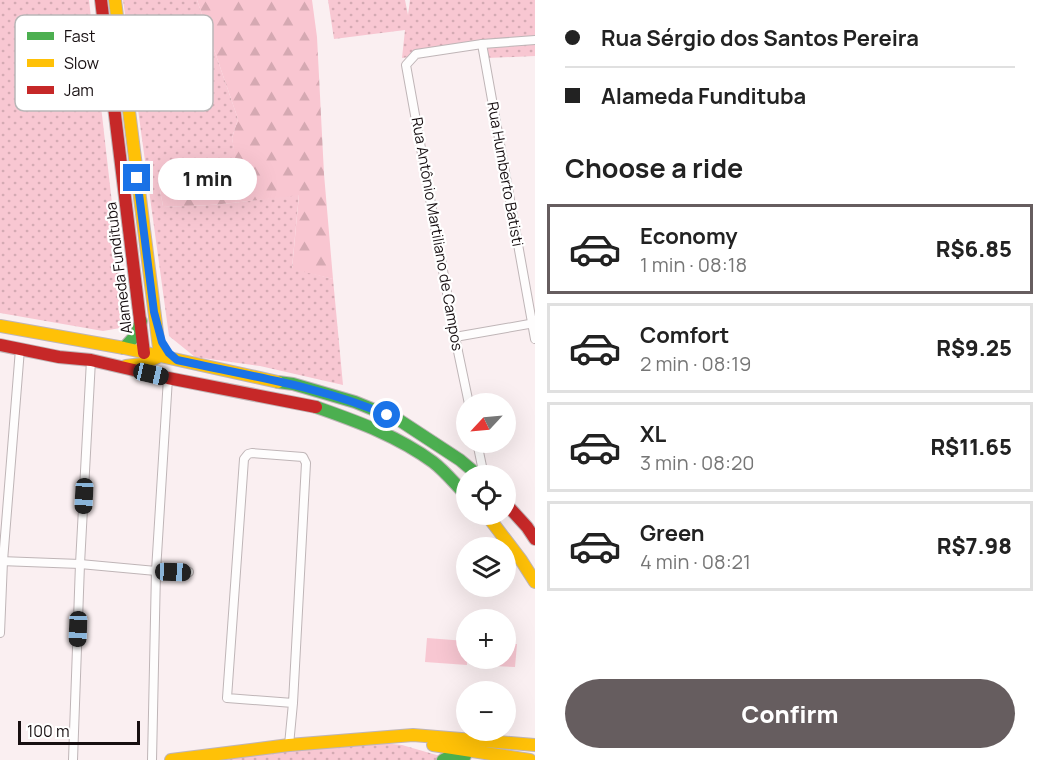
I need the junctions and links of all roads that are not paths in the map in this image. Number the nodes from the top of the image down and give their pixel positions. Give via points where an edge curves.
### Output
1 (101, 0) edge
2 (115, 0) edge
3 (103, 15) edge
4 (117, 15) edge
5 (535, 40) edge
6 (482, 44) junction
7 (115, 111) edge
8 (129, 111) edge
9 (154, 312) junction
10 (141, 321) junction
11 (533, 323) edge
12 (0, 326) edge
13 (455, 337) junction
14 (535, 339) edge
15 (0, 345) edge
16 (124, 348) junction
17 (21, 349) junction
18 (151, 357) junction
19 (91, 360) junction
20 (177, 360) junction
21 (118, 366) junction
22 (173, 379) junction
23 (293, 384) junction
24 (467, 393) edge
25 (291, 401) junction
26 (466, 465) edge
27 (456, 485) edge
28 (516, 513) edge
29 (495, 525) edge
30 (506, 525) edge
31 (531, 526) edge
32 (535, 539) edge
33 (2, 561) edge
34 (80, 564) junction
35 (156, 571) junction
36 (189, 572) dead end
37 (535, 582) edge
38 (0, 633) edge
39 (293, 703) junction
40 (387, 738) junction
41 (289, 745) junction
42 (535, 745) edge
43 (494, 755) junction
44 (73, 760) edge
45 (152, 760) edge
46 (171, 760) edge
47 (443, 760) edge
48 (530, 760) edge

1 - 3 main road, Alameda Fundituba
2 - 4 main road, Alameda Fundituba
5 - 6 street
6 - 11 street, Rua Humberto Batisti
6 - 13 street, Rua Antônio Martiliano de Campos via 416,54 406,65
7 - 10 main road, Alameda Fundituba
8 - 9 main road, Alameda Fundituba
9 - 18 main road, Alameda Fundituba
9 - 20 main road via 162,342
10 - 16 main road via 136,335
10 - 18 main road, Alameda Fundituba
11 - 13 street
11 - 14 street, Rua Humberto Batisti
12 - 16 main road
13 - 24 street, Rua Antônio Martiliano de Campos
15 - 17 main road
16 - 18 main road
17 - 19 main road
17 - 33 street
18 - 20 main road
18 - 21 main road via 142,364
18 - 22 main road
19 - 21 main road
19 - 34 street
20 - 23 main road
21 - 22 main road
22 - 25 main road
22 - 35 street
23 - 25 main road
23 - 26 main road via 399,420
25 - 27 main road via 384,432 434,463
28 - 31 main road
29 - 37 main road
30 - 31 main road
31 - 32 main road
33 - 34 street
33 - 38 street
34 - 35 street
34 - 44 street
35 - 36 street
35 - 45 street
39 - 39 street via 306,463 303,457 252,453 244,459 227,698
39 - 41 street
40 - 41 main road
40 - 42 main road via 413,735
40 - 43 main road
41 - 46 main road
43 - 47 main road
43 - 48 main road

